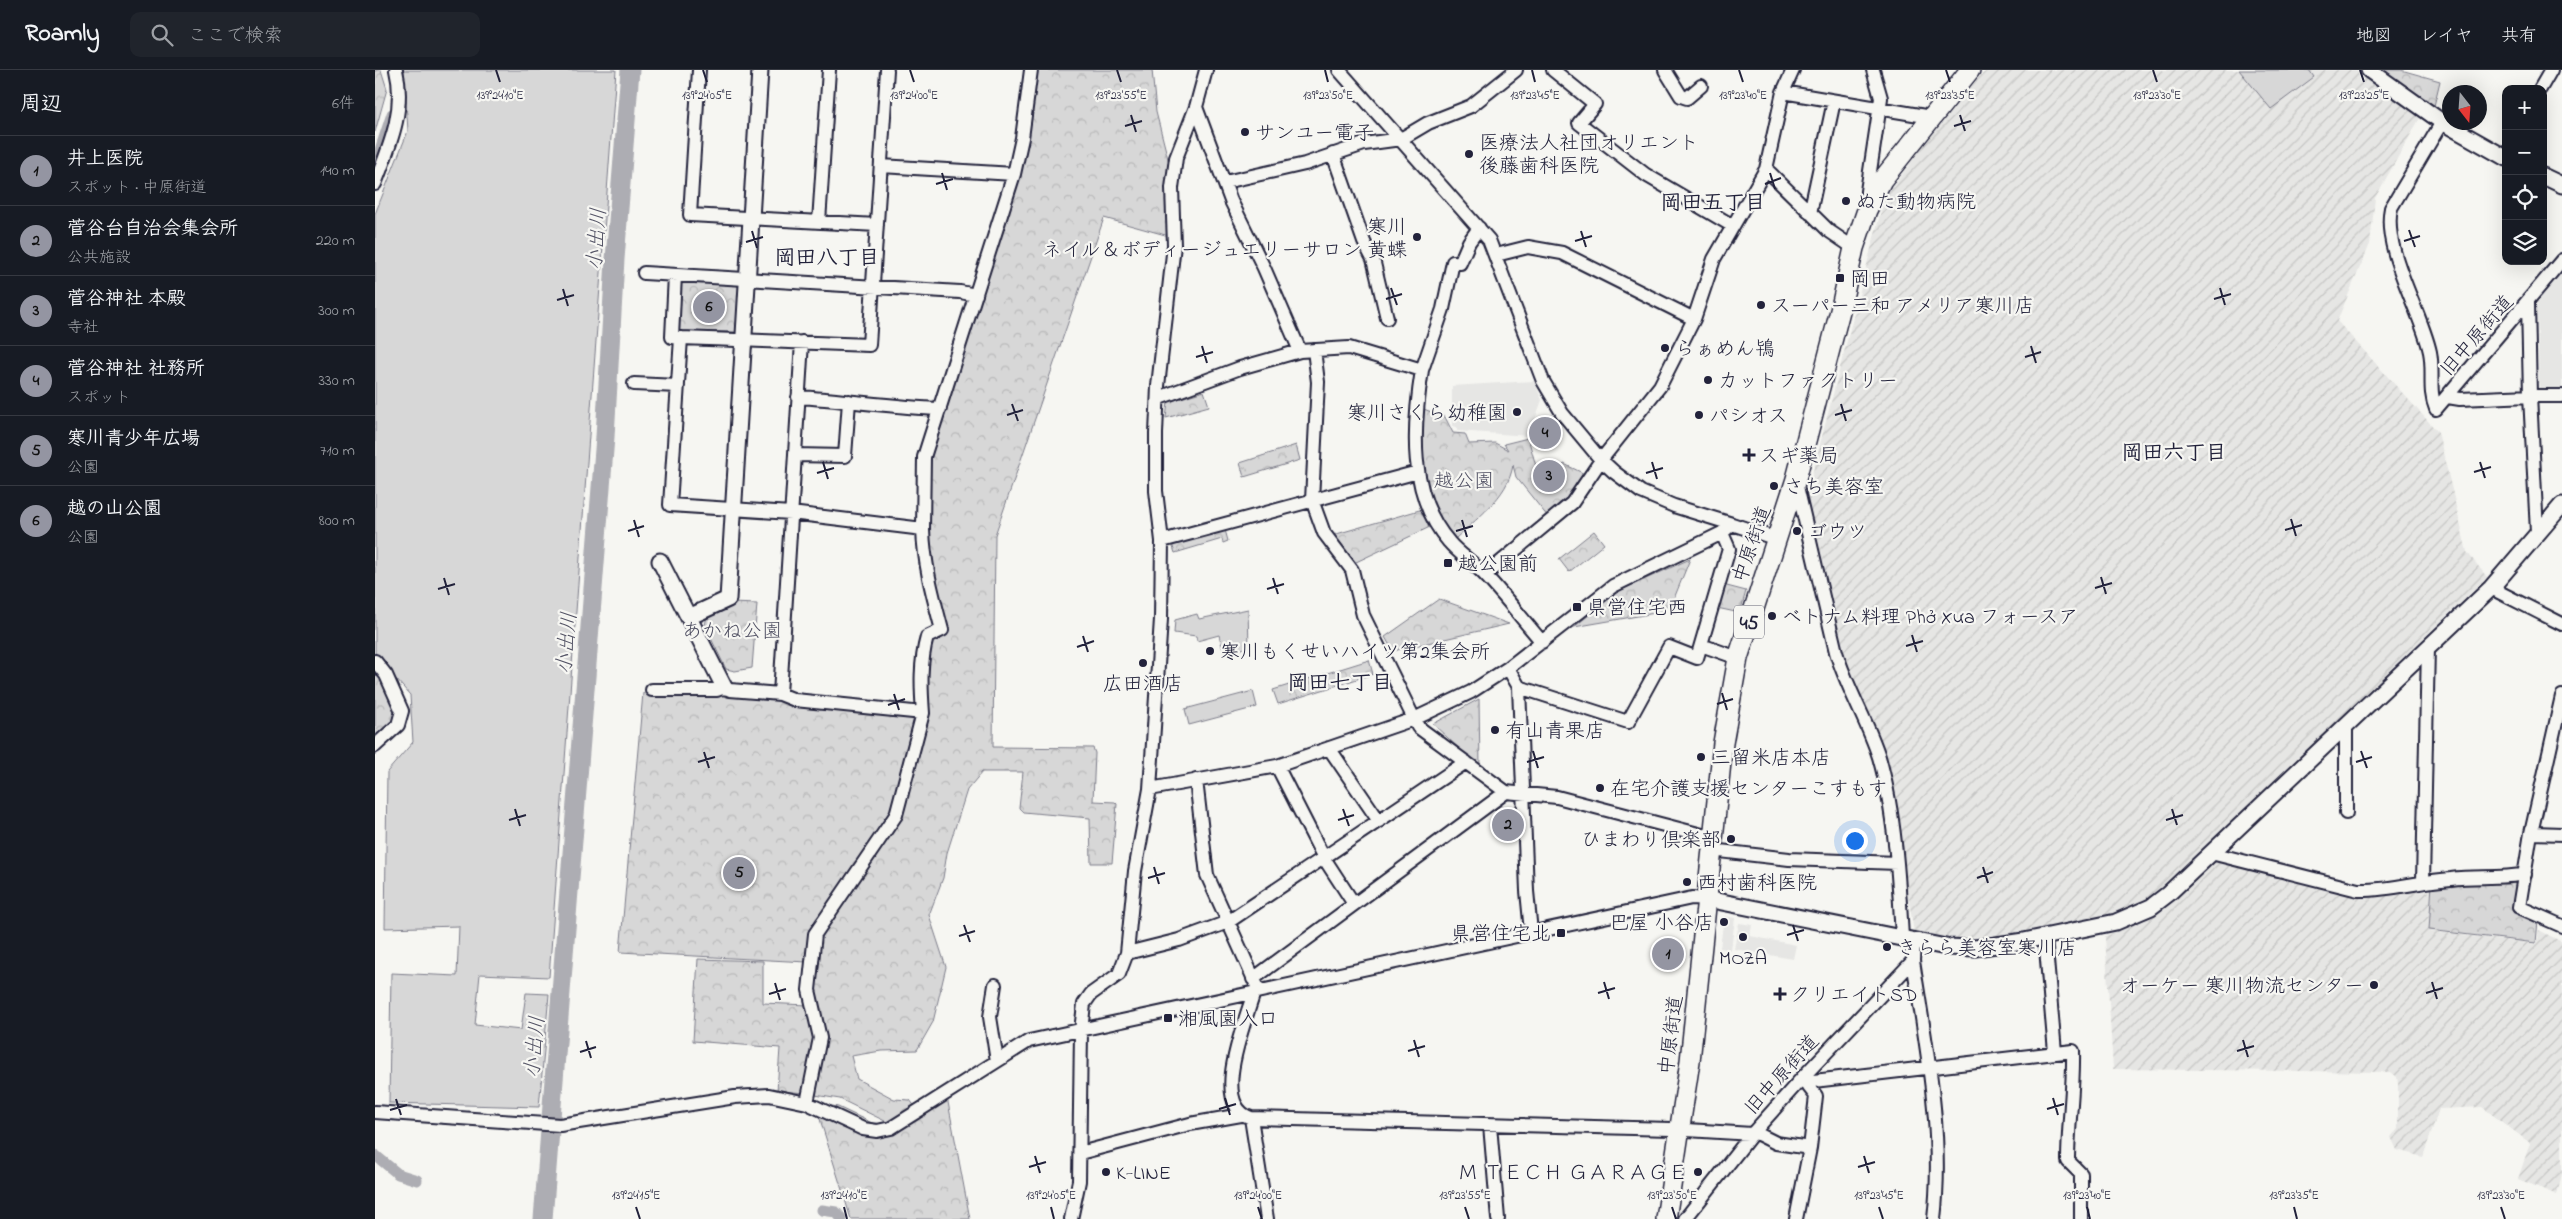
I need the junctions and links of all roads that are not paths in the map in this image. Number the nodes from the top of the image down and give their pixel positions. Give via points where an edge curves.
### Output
1 (396, 70) edge
2 (699, 70) edge
3 (761, 70) edge
4 (829, 70) edge
5 (887, 70) edge
6 (1031, 70) edge
7 (1206, 70) edge
8 (1339, 70) edge
9 (1516, 70) edge
10 (1553, 70) edge
11 (1665, 70) edge
12 (1793, 70) edge
13 (1873, 70) edge
14 (1970, 70) edge
15 (2370, 70) edge
16 (2551, 70) edge
17 (2542, 85) edge
18 (1701, 86) dead end
19 (1783, 92) junction
20 (1834, 101) junction
21 (1196, 107) junction
22 (1879, 108) junction
23 (1931, 117) junction
24 (2442, 122) joint
25 (2456, 130) edge
26 (1401, 139) junction
27 (1333, 154) junction
28 (2502, 156) edge
29 (881, 166) junction
30 (1766, 169) junction
31 (1014, 174) junction
32 (2547, 178) edge
33 (1225, 182) junction
34 (375, 184) edge
35 (2562, 185) edge
36 (1867, 210) junction
37 (1810, 213) junction
38 (751, 218) junction
39 (819, 222) junction
40 (877, 225) junction
41 (1733, 226) junction
42 (1479, 228) junction
43 (1854, 248) junction
44 (1496, 255) junction
45 (2562, 260) edge
46 (644, 273) dead end
47 (675, 275) junction
48 (748, 280) junction
49 (873, 287) junction
50 (976, 295) junction
51 (2528, 302) junction
52 (1387, 318) dead end
53 (1695, 319) junction
54 (681, 338) junction
55 (744, 340) junction
56 (802, 342) junction
57 (1314, 350) junction
58 (1300, 351) junction
59 (1422, 370) junction
60 (634, 384) dead end
61 (678, 386) junction
62 (2530, 396) junction
63 (2562, 396) edge
64 (2448, 397) junction
65 (798, 398) junction
66 (1159, 398) junction
67 (849, 401) junction
68 (940, 409) junction
69 (795, 455) junction
70 (1601, 460) junction
71 (1418, 472) junction
72 (1796, 479) junction
73 (1312, 500) junction
74 (2562, 505) edge
75 (733, 510) junction
76 (791, 513) junction
77 (1732, 524) junction
78 (923, 529) junction
79 (2537, 532) junction
80 (1722, 533) junction
81 (1777, 539) junction
82 (1161, 540) junction
83 (660, 561) dead end
84 (1485, 575) junction
85 (2491, 588) junction
86 (689, 617) junction
87 (2562, 624) edge
88 (1542, 642) junction
89 (1701, 645) junction
90 (2429, 647) junction
91 (1739, 658) junction
92 (375, 662) edge
93 (1508, 668) junction
94 (724, 687) junction
95 (1519, 687) junction
96 (652, 690) dead end
97 (780, 694) junction
98 (2562, 696) edge
99 (923, 713) junction
100 (1413, 719) junction
101 (2346, 726) junction
102 (375, 746) edge
103 (1329, 748) junction
104 (1465, 762) junction
105 (1277, 766) junction
106 (1196, 780) junction
107 (1150, 789) junction
108 (1505, 792) junction
109 (1522, 793) junction
110 (2346, 813) dead end
111 (1379, 821) junction
112 (2531, 833) junction
113 (2562, 834) edge
114 (1709, 843) junction
115 (2211, 853) junction
116 (1324, 858) junction
117 (1897, 863) junction
118 (2525, 874) junction
119 (2423, 882) junction
120 (1707, 899) junction
121 (1354, 904) junction
122 (1228, 922) junction
123 (2562, 926) edge
124 (1531, 932) junction
125 (2045, 937) junction
126 (1908, 939) junction
127 (1127, 953) junction
128 (1913, 961) junction
129 (995, 985) dead end
130 (1255, 987) junction
131 (1081, 1031) junction
132 (2055, 1052) junction
133 (997, 1061) junction
134 (1929, 1068) junction
135 (1804, 1080) junction
136 (807, 1103) junction
137 (375, 1112) edge
138 (1246, 1116) junction
139 (1490, 1125) junction
140 (1680, 1130) junction
141 (1753, 1133) junction
142 (1810, 1148) junction
143 (1080, 1153) junction
144 (1071, 1219) edge
145 (1267, 1219) edge
146 (1498, 1219) edge
147 (1666, 1219) edge
148 (1685, 1219) edge
149 (1796, 1219) edge
150 (1934, 1219) edge
151 (2081, 1219) edge

1 - 34 street via 401,95 399,113
2 - 38 street via 690,215
3 - 38 street
4 - 39 street
5 - 29 street
6 - 31 street
7 - 21 street
8 - 26 street
9 - 26 street via 1471,106 1428,123
10 - 41 street via 1595,104 1579,123 1646,175
11 - 18 street via 1681,96 1687,98
12 - 19 street
13 - 22 street via 1881,98
14 - 23 main road, 中原街道 / 45
15 - 24 street
16 - 17 street
19 - 20 street
19 - 30 street
20 - 22 street
20 - 37 street
21 - 33 street
21 - 66 street via 1176,158 1171,188 1174,246
22 - 23 street
22 - 36 street
23 - 36 main road, 中原街道 / 45 via 1882,180
24 - 64 street, 旧中原街道 via 2391,208 2389,218 2392,241 2430,352 2431,398 2436,410
25 - 28 street
26 - 27 street via 1364,144
26 - 42 street
27 - 33 street via 1305,164
27 - 52 street via 1373,259
29 - 31 street
29 - 40 street
30 - 37 street
30 - 41 street
31 - 50 street
32 - 35 street
33 - 58 street
36 - 43 main road, 中原街道 / 45
37 - 43 street
38 - 39 street
38 - 48 street
39 - 40 street
40 - 49 street
41 - 53 street via 1714,259
42 - 44 street
42 - 59 street via 1460,263 1453,262 1443,308
43 - 72 main road, 中原街道 / 45
44 - 53 street via 1528,247 1562,253
44 - 70 street via 1547,390
45 - 51 street, 旧中原街道
46 - 47 street
47 - 48 street
47 - 54 street via 672,337
48 - 49 street
48 - 55 street
49 - 50 street
49 - 56 street via 869,345
50 - 68 street
51 - 62 street
51 - 64 street, 旧中原街道 via 2493,339
53 - 70 street via 1660,386
54 - 55 street
54 - 61 street
55 - 56 street
55 - 75 street
56 - 65 street
57 - 58 street
57 - 59 street via 1349,348
57 - 73 street via 1318,382
58 - 66 street via 1240,368
59 - 71 street via 1415,424
60 - 61 street
61 - 75 street via 671,504
62 - 63 street
62 - 64 street
62 - 79 street
65 - 67 street
65 - 69 street
66 - 82 street via 1156,491
67 - 68 street
67 - 69 street via 845,456
68 - 78 street via 924,457
69 - 76 street
70 - 77 street via 1641,492
70 - 84 street via 1572,503
71 - 73 street
71 - 84 street via 1428,508 1437,524 1449,542
72 - 81 main road, 中原街道 / 45
72 - 117 street via 1844,679 1879,756
73 - 82 street
73 - 100 street via 1324,533 1351,570 1363,615
74 - 79 street
75 - 76 street
75 - 86 street via 728,599
76 - 78 street
76 - 97 street
77 - 80 street
77 - 81 street
78 - 99 street via 929,584 943,630 927,637 923,650
79 - 85 street
80 - 88 street via 1613,586
80 - 89 street via 1729,549
81 - 91 main road, 中原街道 / 45
82 - 107 street via 1161,619
83 - 86 street
84 - 88 street
85 - 87 street
85 - 90 street
86 - 94 street
88 - 93 street
89 - 91 street
89 - 95 street via 1697,658 1669,647 1628,722
90 - 101 street
90 - 119 street
91 - 114 main road, 中原街道 / 45
92 - 102 street via 386,675 402,711 398,725
93 - 95 street
93 - 100 street via 1471,692
94 - 96 street via 717,690
94 - 97 street
95 - 109 street
97 - 99 street via 795,700
98 - 112 street
99 - 136 street via 896,815 815,934 809,990 819,1038
100 - 103 street
100 - 104 street via 1418,727
101 - 110 street
101 - 115 street
103 - 105 street
103 - 111 street
104 - 108 street
104 - 111 street
105 - 106 street
105 - 116 street
106 - 107 street
106 - 122 street via 1207,874
107 - 127 street via 1132,896
108 - 109 street
108 - 121 street
109 - 114 street via 1557,797
109 - 124 street
111 - 116 street
112 - 113 street
112 - 118 street
114 - 117 street via 1789,859
114 - 120 main road, 中原街道 / 45
115 - 119 street via 2358,890
115 - 125 street via 2151,908 2116,922
116 - 121 street
116 - 122 street
117 - 126 street
118 - 119 street
118 - 123 street via 2519,907
120 - 124 street via 1692,898
120 - 126 street
120 - 140 main road, 中原街道 / 45
121 - 130 street
122 - 127 street via 1179,940
122 - 130 street
124 - 130 street
125 - 126 street via 1975,948 1946,947
125 - 132 street
126 - 128 street
127 - 131 street via 1119,974 1091,994 1084,1004
128 - 134 street
128 - 135 street, 旧中原街道
129 - 133 street via 990,1017
130 - 131 street
130 - 138 street via 1230,1076 1231,1091
131 - 133 street via 1029,1041
131 - 143 street
132 - 134 street
132 - 151 street via 2073,1051 2069,1161 2081,1174
133 - 136 street via 891,1128 863,1129
134 - 135 street
134 - 150 street via 1934,1107
135 - 141 street, 旧中原街道
135 - 142 street via 1816,1096
136 - 137 street via 753,1095 560,1124
138 - 139 street
138 - 143 street via 1190,1124
138 - 145 street
139 - 140 street
139 - 146 street
140 - 141 street
140 - 147 main road, 中原街道 / 45
141 - 142 street via 1776,1143
141 - 148 street, 旧中原街道
142 - 149 street
143 - 144 street via 1079,1181

